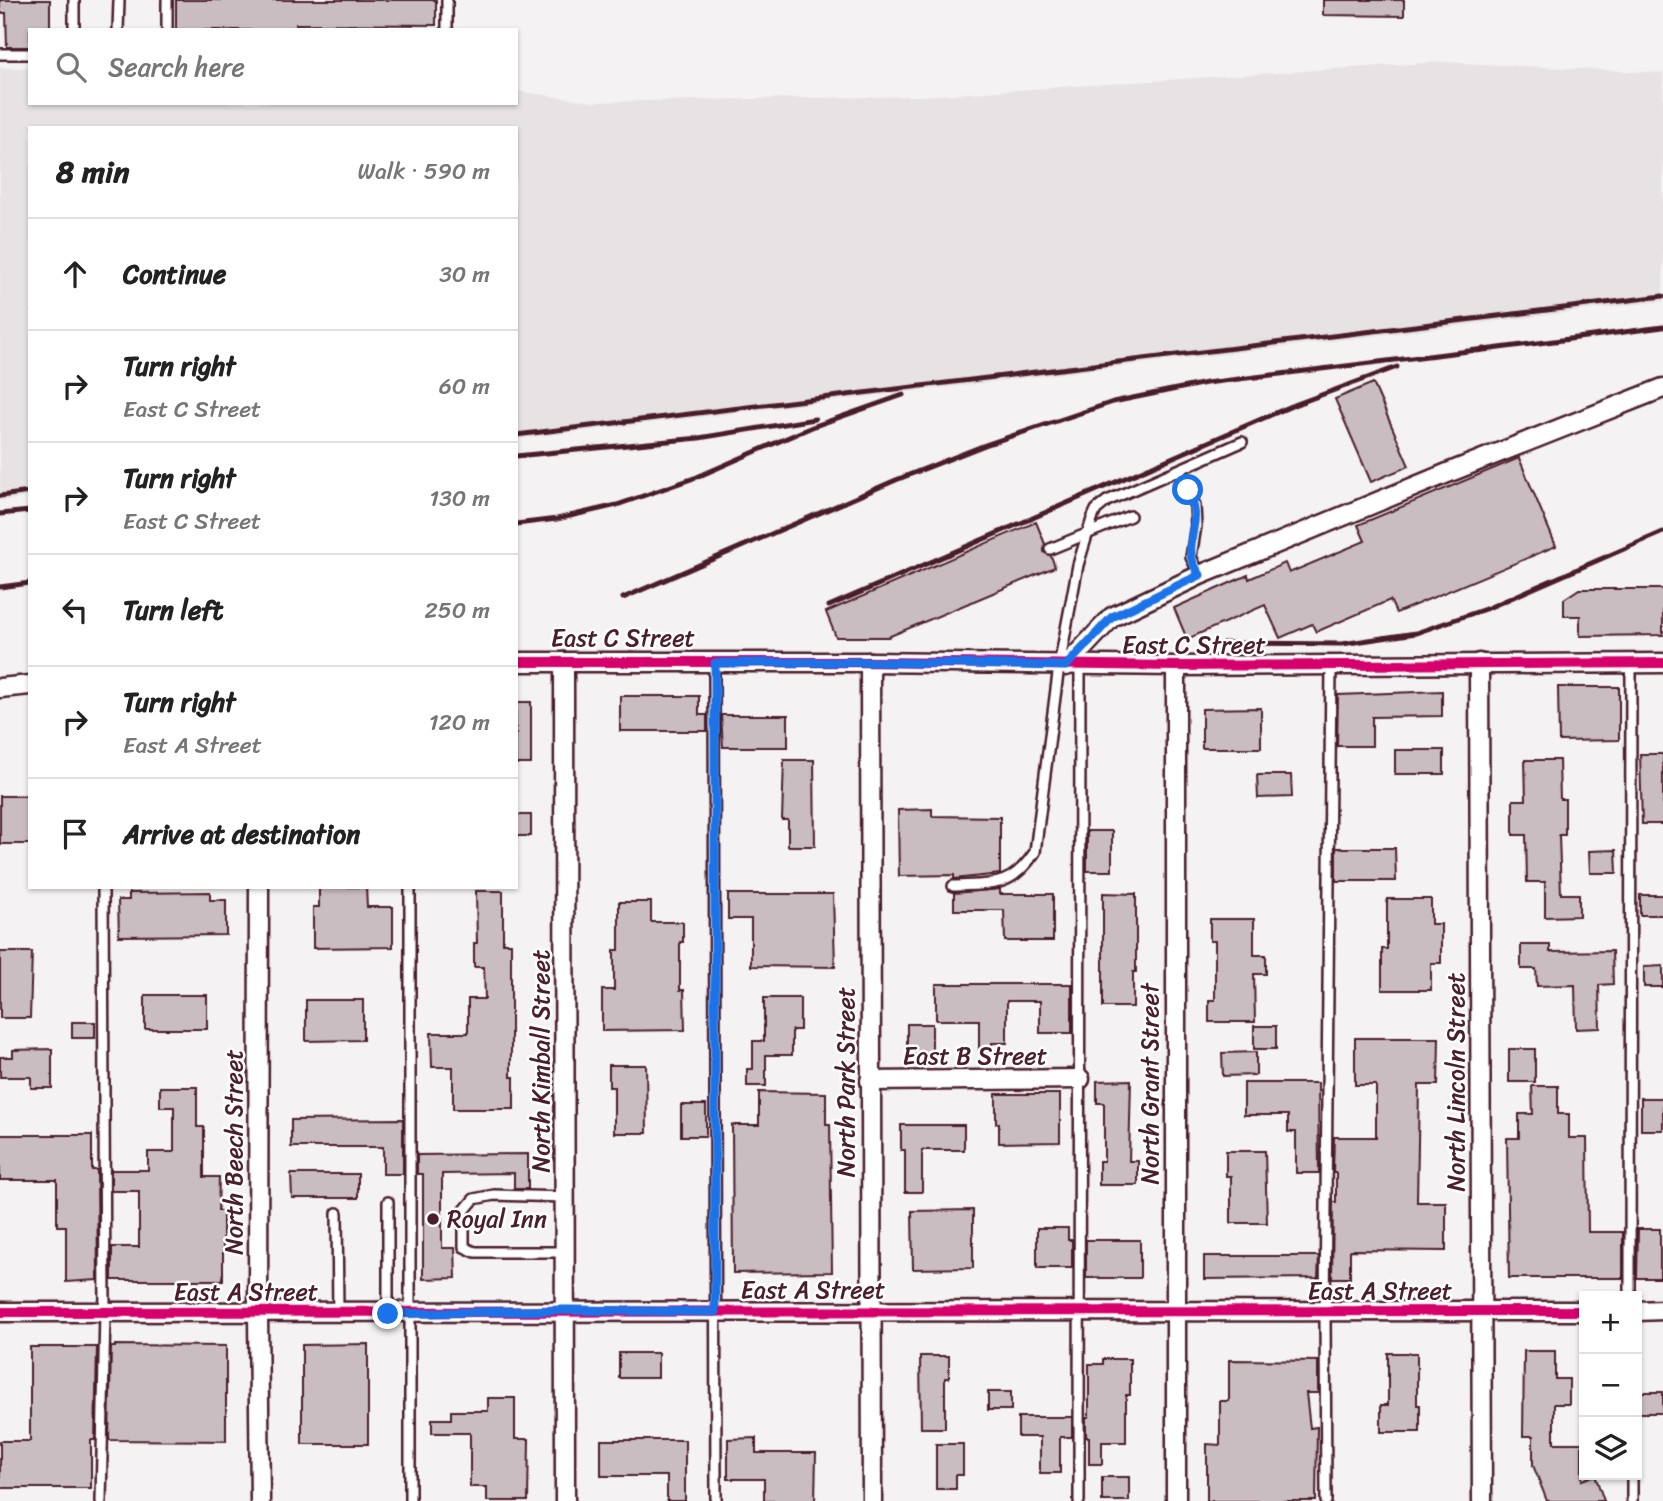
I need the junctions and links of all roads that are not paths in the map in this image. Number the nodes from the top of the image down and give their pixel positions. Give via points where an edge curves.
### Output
1 (74, 0) edge
2 (119, 0) edge
3 (167, 0) edge
4 (447, 0) edge
5 (74, 28) edge
6 (118, 28) edge
7 (167, 28) edge
8 (447, 28) edge
9 (0, 54) edge
10 (28, 54) edge
11 (1663, 388) edge
12 (1242, 442) dead end
13 (1179, 471) junction
14 (1130, 516) dead end
15 (1088, 534) junction
16 (1050, 549) dead end
17 (1200, 575) junction
18 (518, 662) edge
19 (564, 662) junction
20 (870, 662) junction
21 (715, 663) junction
22 (1479, 663) junction
23 (1663, 663) edge
24 (1631, 664) junction
25 (1331, 665) junction
26 (1069, 666) junction
27 (1176, 666) junction
28 (28, 685) edge
29 (0, 688) edge
30 (953, 886) dead end
31 (103, 889) edge
32 (259, 889) edge
33 (410, 889) edge
34 (1080, 1079) junction
35 (870, 1081) junction
36 (566, 1197) junction
37 (388, 1202) dead end
38 (337, 1213) dead end
39 (566, 1252) junction
40 (1630, 1291) edge
41 (566, 1310) junction
42 (1663, 1310) edge
43 (872, 1311) junction
44 (1080, 1311) junction
45 (1579, 1311) edge
46 (1642, 1311) edge
47 (0, 1312) edge
48 (104, 1312) junction
49 (715, 1312) junction
50 (1174, 1312) junction
51 (1325, 1312) junction
52 (1481, 1312) junction
53 (338, 1313) junction
54 (410, 1313) junction
55 (258, 1314) junction
56 (388, 1314) junction
57 (1632, 1480) edge
58 (101, 1501) edge
59 (260, 1501) edge
60 (410, 1501) edge
61 (565, 1501) edge
62 (716, 1501) edge
63 (872, 1501) edge
64 (1079, 1501) edge
65 (1176, 1501) edge
66 (1326, 1501) edge
67 (1482, 1501) edge
68 (1632, 1501) edge

1 - 5 lane
2 - 6 lane
3 - 7 lane
4 - 8 lane
9 - 10 lane
11 - 17 street, East C Street
12 - 13 lane
13 - 15 lane via 1107,501 1096,510
13 - 17 lane via 1195,506 1191,557
14 - 15 lane
15 - 16 lane
15 - 26 lane via 1078,565
17 - 26 street, East C Street via 1112,617
18 - 19 street, East C Street
19 - 21 street, East C Street
19 - 36 street, North Kimball Street
20 - 21 street, East C Street
20 - 26 street, East C Street
20 - 35 street, North Park Street
21 - 49 lane
22 - 24 street, East C Street
22 - 25 street, East C Street
22 - 52 street, North Lincoln Street
23 - 24 street, East C Street
24 - 40 lane
25 - 27 street, East C Street
25 - 51 lane
26 - 27 street, East C Street
26 - 30 lane via 1035,852 1024,869 1001,883
26 - 34 lane
27 - 50 street, North Grant Street
28 - 29 street
31 - 48 lane
32 - 55 street, North Beech Street
33 - 54 lane
34 - 35 street, East B Street
34 - 44 lane
35 - 43 street, North Park Street
36 - 39 street, North Kimball Street
36 - 39 lane via 494,1195 474,1199 464,1211 464,1247 475,1252
37 - 56 lane
38 - 53 lane
39 - 41 street, North Kimball Street
41 - 49 street, East A Street
41 - 54 street, East A Street
41 - 61 street, North Kimball Street
42 - 46 street
43 - 44 street, East A Street
43 - 49 street, East A Street
43 - 63 street, North Park Street
44 - 50 street, East A Street
44 - 64 lane
45 - 52 street, East A Street
47 - 48 street, East A Street
48 - 55 street, East A Street
48 - 58 lane
49 - 62 lane
50 - 51 street, East A Street
50 - 65 street, North Grant Street
51 - 52 street, East A Street
51 - 66 lane
52 - 67 street, North Lincoln Street
53 - 55 street, East A Street
53 - 56 street, East A Street
54 - 56 street, East A Street
54 - 60 lane
55 - 59 street, North Beech Street
57 - 68 lane

